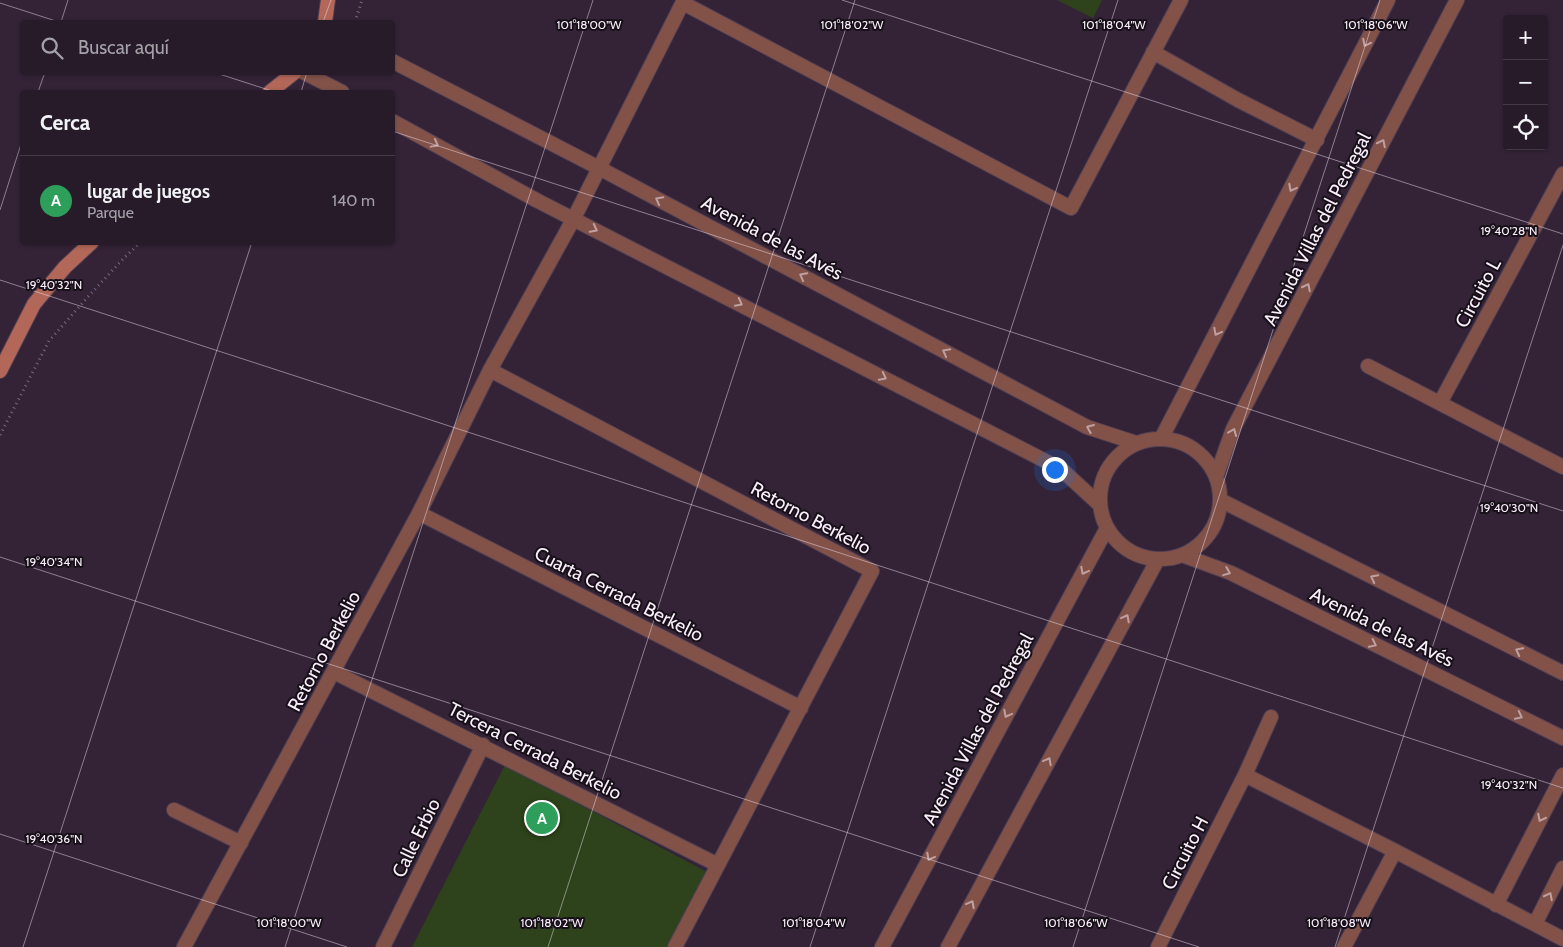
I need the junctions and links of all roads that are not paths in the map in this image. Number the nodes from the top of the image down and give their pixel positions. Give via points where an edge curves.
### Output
1 (328, 0) edge
2 (1181, 0) edge
3 (1388, 0) edge
4 (1457, 0) edge
5 (684, 1) edge
6 (326, 20) edge
7 (1153, 52) junction
8 (395, 63) edge
9 (291, 75) edge
10 (309, 75) edge
11 (272, 90) edge
12 (338, 90) edge
13 (395, 123) edge
14 (1317, 140) junction
15 (600, 168) junction
16 (1563, 174) edge
17 (574, 218) junction
18 (89, 245) edge
19 (1368, 366) dead end
20 (490, 370) junction
21 (0, 371) edge
22 (1440, 403) junction
23 (1161, 439) junction
24 (1136, 443) junction
25 (1563, 467) edge
26 (1216, 477) junction
27 (1220, 500) junction
28 (1099, 504) junction
29 (419, 512) junction
30 (1107, 528) junction
31 (1182, 555) junction
32 (1158, 559) junction
33 (334, 672) junction
34 (1563, 672) edge
35 (801, 708) junction
36 (1271, 716) dead end
37 (1563, 738) edge
38 (483, 746) junction
39 (1563, 774) edge
40 (1245, 775) junction
41 (174, 810) dead end
42 (241, 843) junction
43 (1395, 851) junction
44 (718, 865) junction
45 (1563, 868) edge
46 (1496, 905) junction
47 (1535, 924) junction
48 (1563, 939) edge
49 (184, 947) edge
50 (383, 947) edge
51 (675, 947) edge
52 (882, 947) edge
53 (948, 947) edge
54 (1158, 947) edge
55 (1344, 947) edge

1 - 6 main road
2 - 7 street
3 -> 14 street
26 -> 4 street, Avenida Villas del Pedregal via 1233,430
5 - 7 street via 1071,208
5 - 15 street, Retorno Berkelio
7 - 14 street
8 - 15 street, Avenida de las Avés
9 - 11 main road
10 - 12 street
13 -> 17 street
14 -> 23 street
15 - 17 street, Retorno Berkelio
24 -> 15 street, Avenida de las Avés via 1087,427
16 - 22 street, Circuito L
17 - 20 street, Retorno Berkelio
17 -> 28 street via 1061,469
18 - 21 main road via 34,304
19 - 22 street
20 - 29 street, Retorno Berkelio
20 - 35 street, Retorno Berkelio via 872,571
22 - 25 street
23 - 24 street
23 - 26 street via 1183,444 1203,457
24 - 28 street via 1116,458 1102,479
26 - 27 street
27 - 31 street via 1215,523 1202,543
34 -> 27 street
28 - 30 street
29 - 33 street, Retorno Berkelio
29 - 35 street, Cuarta Cerrada Berkelio
30 - 32 street via 1120,544 1137,555
30 -> 52 street, Avenida Villas del Pedregal
31 - 32 street
31 -> 37 street, Avenida de las Avés via 1231,573
53 -> 32 street
33 - 38 street, Tercera Cerrada Berkelio
33 - 42 street, Retorno Berkelio
35 - 44 street, Retorno Berkelio
36 - 40 street, Circuito H
38 - 44 street, Tercera Cerrada Berkelio
38 - 50 street, Calle Erbio
39 -> 46 street
40 - 43 street
40 - 54 street, Circuito H
41 - 42 street
42 - 49 street, Retorno Berkelio
43 - 46 street
43 - 55 street
44 - 51 street, Retorno Berkelio
47 -> 45 street
46 - 47 street
47 - 48 street

